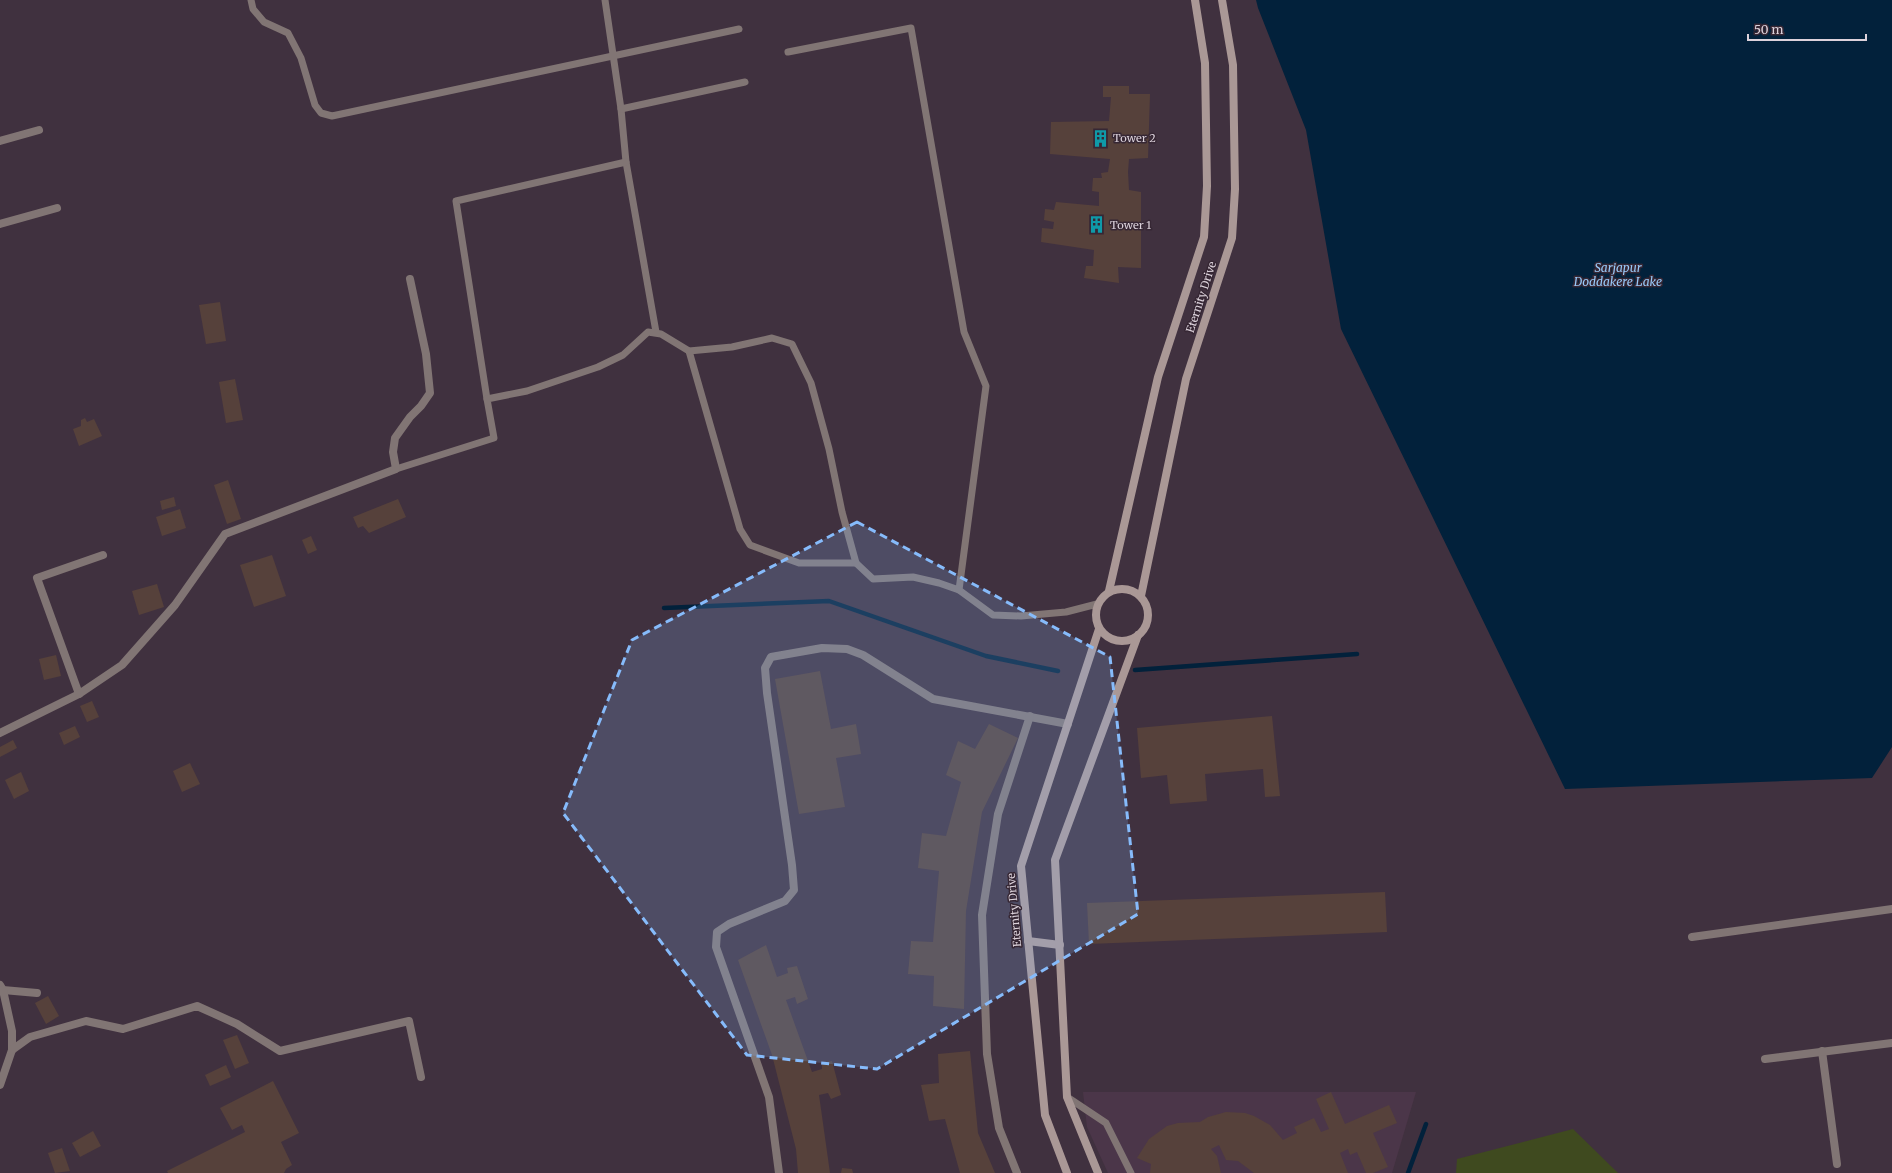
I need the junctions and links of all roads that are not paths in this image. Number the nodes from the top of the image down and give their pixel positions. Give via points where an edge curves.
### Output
1 (251, 0) edge
2 (605, 0) edge
3 (1195, 0) edge
4 (1222, 0) edge
5 (739, 29) dead end
6 (788, 52) dead end
7 (613, 55) junction
8 (745, 82) dead end
9 (621, 109) junction
10 (39, 130) dead end
11 (0, 141) edge
12 (626, 162) junction
13 (57, 208) dead end
14 (0, 224) edge
15 (410, 279) dead end
16 (656, 332) junction
17 (689, 351) junction
18 (487, 399) junction
19 (396, 469) junction
20 (103, 555) dead end
21 (856, 562) junction
22 (959, 590) junction
23 (1109, 591) junction
24 (1140, 596) junction
25 (1098, 604) junction
26 (1099, 629) junction
27 (1138, 635) junction
28 (79, 694) junction
29 (1030, 716) junction
30 (1068, 724) junction
31 (0, 733) edge
32 (1892, 909) edge
33 (1692, 937) dead end
34 (1028, 941) junction
35 (1060, 945) junction
36 (2, 987) edge
37 (37, 992) dead end
38 (1892, 1043) edge
39 (12, 1050) junction
40 (1822, 1051) junction
41 (1765, 1059) dead end
42 (421, 1077) dead end
43 (0, 1085) edge
44 (1067, 1097) junction
45 (1837, 1164) dead end
46 (779, 1173) edge
47 (1017, 1173) edge
48 (1068, 1173) edge
49 (1098, 1173) edge
50 (1131, 1173) edge

1 - 7 lane via 253,9 264,22 288,33 301,58 315,105 321,113 332,116
2 - 7 lane
3 - 23 street, Eternity Drive via 1205,63 1207,186 1204,236 1158,377
4 - 24 street, Eternity Drive via 1233,65 1235,189 1232,238 1186,379
5 - 7 lane
6 - 22 lane via 911,28 964,332 986,386
7 - 9 lane
8 - 9 lane
9 - 12 lane
10 - 11 street
12 - 16 lane
12 - 18 lane via 456,202
13 - 14 street
15 - 19 street via 426,354 430,393 395,438 393,452
16 - 17 lane
16 - 18 lane via 648,332 623,355 598,367 527,391
17 - 21 lane via 740,529 750,545 799,563
17 - 21 lane via 732,347 772,338 792,344 811,383
18 - 19 lane via 494,438
19 - 28 street via 225,534 175,605 122,665
20 - 28 street via 37,578
21 - 22 lane via 873,579 913,577
22 - 25 lane via 993,615 1022,616 1066,612
23 - 24 street via 1125,588
23 - 25 street, Eternity Drive via 1102,596
24 - 27 street via 1145,603 1148,616 1144,628
25 - 26 street, Eternity Drive via 1095,612
26 - 27 street via 1109,638 1122,641
26 - 30 street, Eternity Drive
27 - 35 street via 1055,860
28 - 31 street
29 - 30 street
29 - 46 street via 933,699 863,655 847,649 822,648 771,657 765,668 767,693 794,890 785,901 729,924 717,932 716,947 769,1097
29 - 47 street via 998,814 982,916 987,1054 999,1128
30 - 34 street, Eternity Drive via 1021,866
32 - 33 street
34 - 35 street
34 - 48 street, Eternity Drive via 1045,1115
35 - 44 street
36 - 37 street
36 - 39 street via 12,1031
38 - 40 street
39 - 42 street via 30,1037 86,1021 123,1029 196,1006 237,1024 280,1051 409,1021
39 - 43 street
40 - 41 street
40 - 45 street
44 - 49 street
44 - 50 lane via 1106,1123

